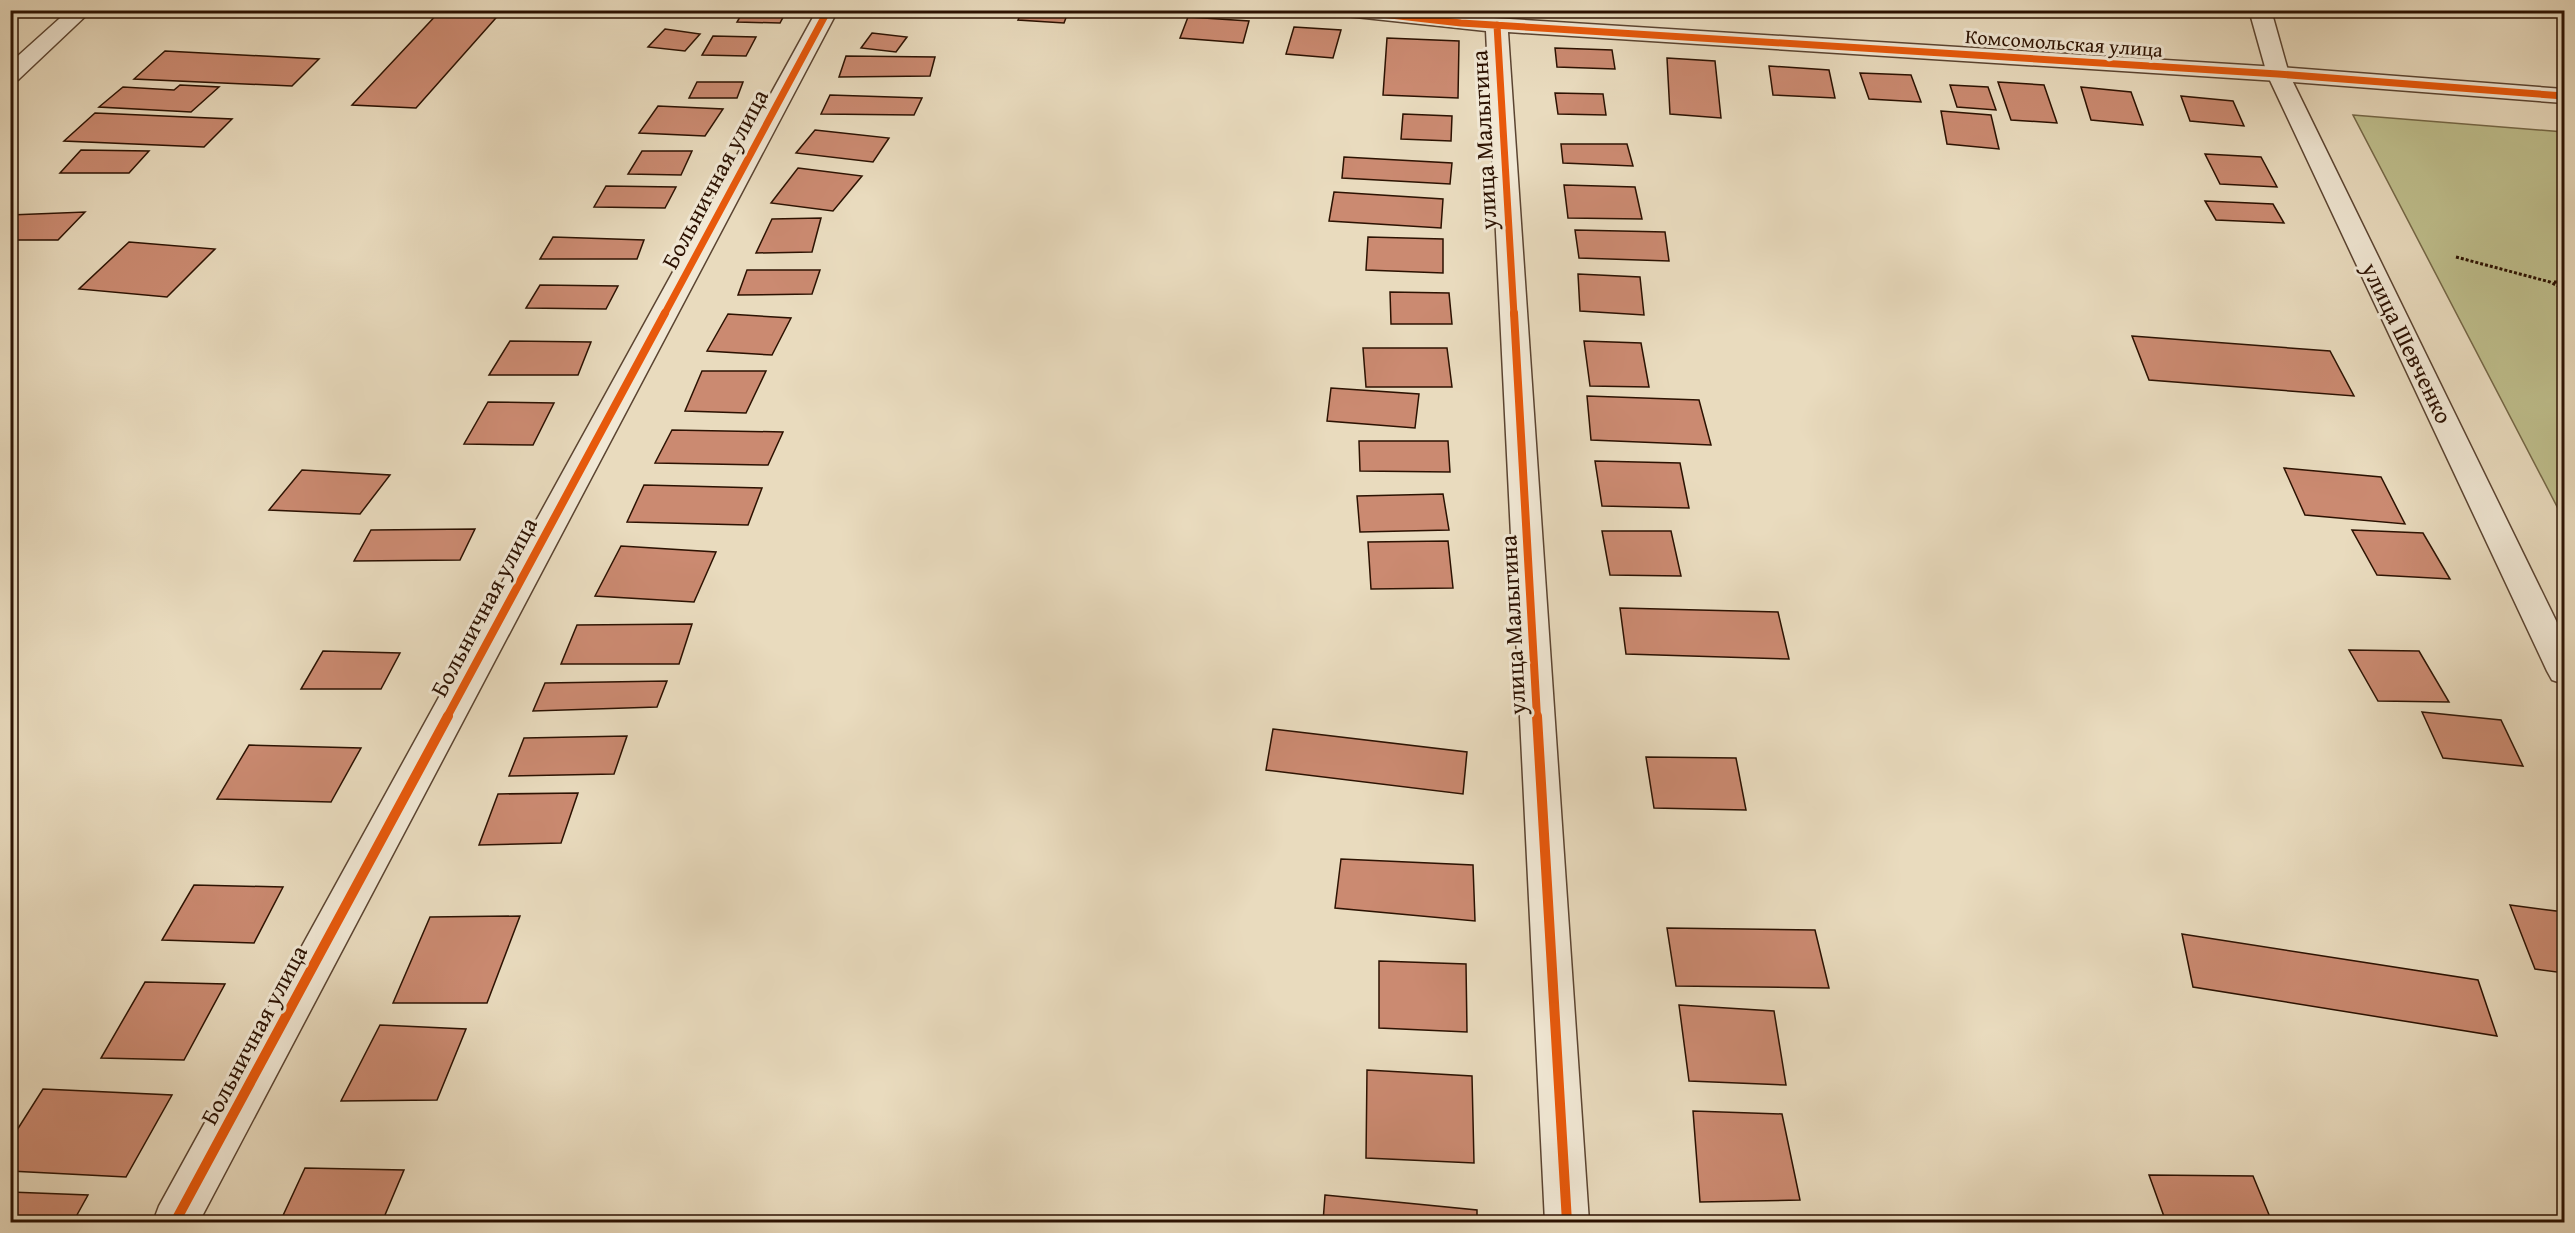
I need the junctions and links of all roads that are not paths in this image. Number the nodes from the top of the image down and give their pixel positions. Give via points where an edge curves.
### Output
1 (82, 10) edge
2 (828, 10) edge
3 (1346, 10) edge
4 (2260, 10) edge
5 (1497, 25) junction
6 (2278, 74) junction
7 (10, 75) edge
8 (2565, 96) edge
9 (2565, 671) edge
10 (175, 1222) edge
11 (1567, 1222) edge

1 - 7 street
2 - 10 street, Больничная улица
3 - 5 street, Комсомольская улица
4 - 6 street, улица Шевченко
5 - 6 street, Комсомольская улица
5 - 11 street, улица Малыгина
6 - 8 street, Комсомольская улица
6 - 9 street, улица Шевченко

